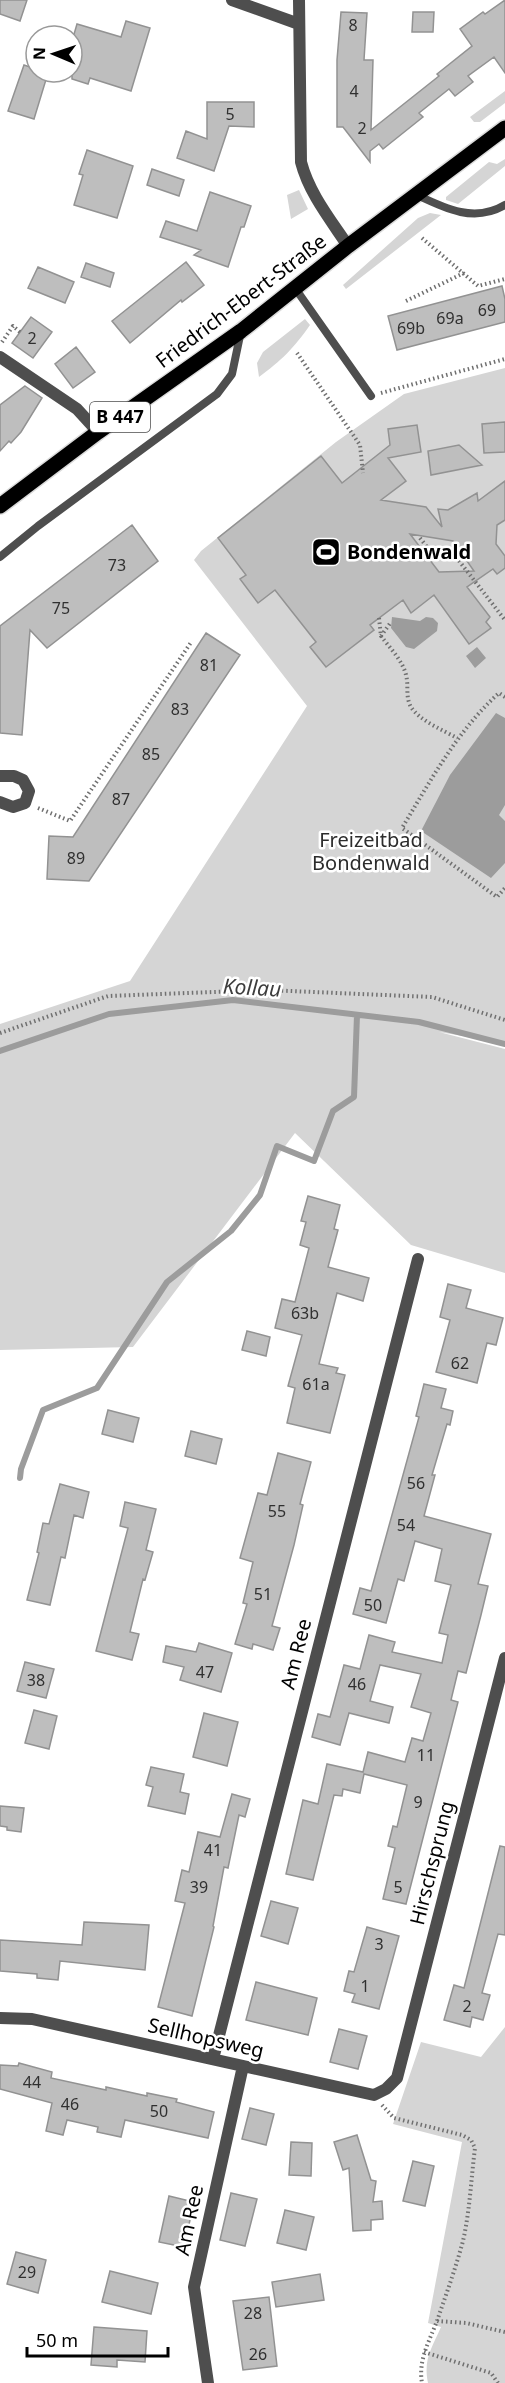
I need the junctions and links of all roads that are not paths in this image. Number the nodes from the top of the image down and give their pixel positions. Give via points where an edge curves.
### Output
1 (232, 0) edge
2 (299, 0) edge
3 (299, 24) junction
4 (505, 128) edge
5 (417, 195) junction
6 (505, 205) edge
7 (348, 246) junction
8 (295, 288) junction
9 (241, 332) junction
10 (0, 357) edge
11 (371, 396) road end
12 (99, 432) junction
13 (0, 506) edge
14 (0, 557) edge
15 (0, 776) edge
16 (0, 802) edge
17 (418, 1259) dead end
18 (505, 1658) edge
19 (0, 2018) edge
20 (213, 2059) junction
21 (243, 2066) junction
22 (374, 2095) joint
23 (208, 2383) edge

1 - 3 street
2 - 3 street
3 - 7 street via 301,162 309,186
4 - 5 main road, Friedrich-Ebert-Straße / B 447
5 - 6 lane via 472,214 494,212
5 - 7 main road, Friedrich-Ebert-Straße / B 447
7 - 8 main road, Friedrich-Ebert-Straße / B 447
8 - 9 main road, Friedrich-Ebert-Straße / B 447
8 - 11 lane
9 - 12 main road, Friedrich-Ebert-Straße / B 447
9 - 14 lane via 232,374 217,394
10 - 12 street via 77,410
12 - 13 main road, Friedrich-Ebert-Straße / B 447
15 - 16 street via 23,780 29,790 25,803 13,807
17 - 20 street, Am Ree
18 - 22 street, Hirschsprung via 397,2078
19 - 20 street, Sellhopsweg via 32,2019
20 - 21 street, Sellhopsweg
21 - 22 street, Sellhopsweg
21 - 23 street, Am Ree via 194,2287

